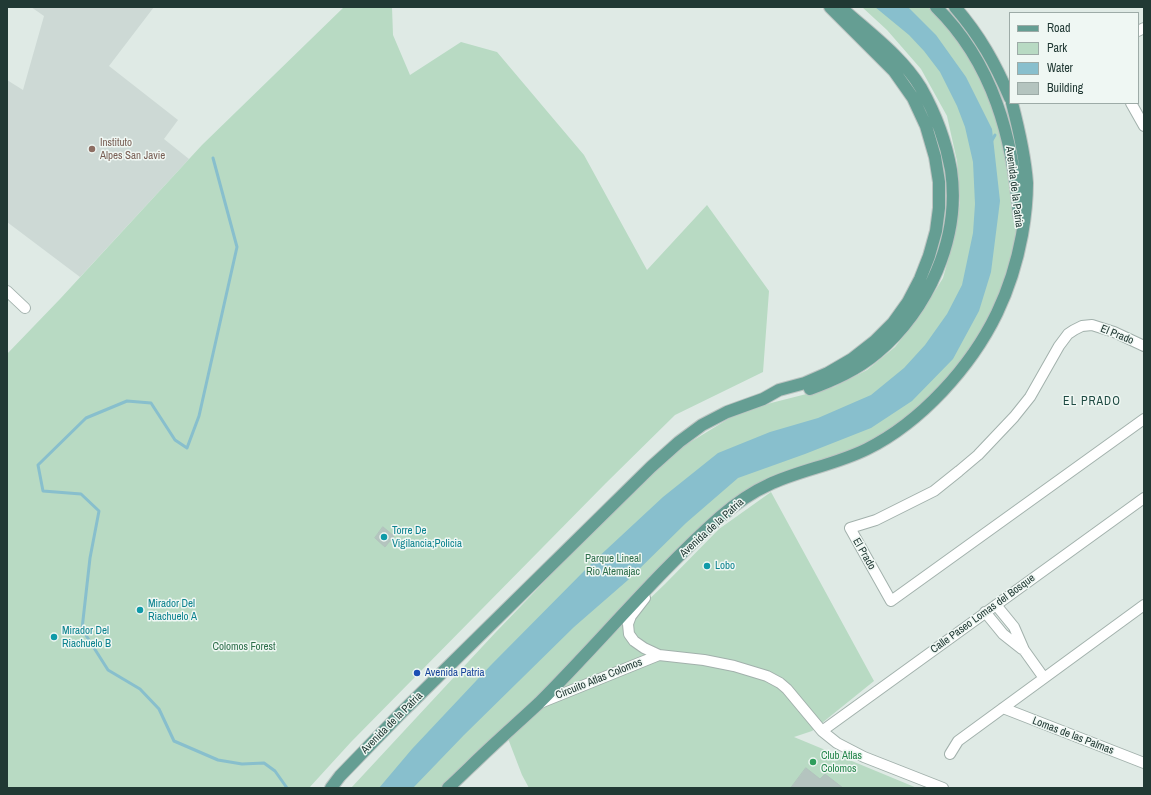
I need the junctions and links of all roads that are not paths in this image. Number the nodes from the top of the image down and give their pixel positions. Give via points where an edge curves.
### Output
1 (830, 7) edge
2 (840, 7) edge
3 (936, 7) edge
4 (955, 7) edge
5 (1009, 96) edge
6 (1012, 104) edge
7 (1132, 104) edge
8 (1144, 126) edge
9 (1020, 243) junction
10 (7, 291) edge
11 (25, 308) dead end
12 (1144, 346) edge
13 (762, 399) junction
14 (1144, 419) edge
15 (1144, 498) edge
16 (675, 561) junction
17 (996, 605) junction
18 (1144, 605) edge
19 (986, 612) junction
20 (1024, 650) junction
21 (659, 655) junction
22 (1044, 678) junction
23 (538, 704) junction
24 (1003, 708) junction
25 (822, 731) junction
26 (950, 754) dead end
27 (1144, 763) edge
28 (331, 788) edge
29 (448, 788) edge
30 (943, 788) edge

1 - 13 main road, Avenida de la Patria via 894,71 913,98 926,126 934,157 939,208 936,232 925,268 908,302 875,342 828,373 779,390
2 - 13 main road, Avenida de la Patria via 897,57 928,100 948,156 952,187 950,218 943,252 933,281 918,309 896,335 876,354 832,381 781,397
3 - 9 main road, Avenida de la Patria via 966,42 995,96 1011,153 1017,192
4 - 5 main road via 984,45
6 - 9 main road, Avenida de la Patria via 1022,142 1027,184
7 - 8 street
9 - 16 main road, Avenida de la Patria via 1006,292 986,333 969,359 936,398 894,434 866,450 767,485 742,500
10 - 11 street
12 - 14 street, El Prado via 1092,325 1074,330 1059,346 1030,397 973,459 934,491 876,520 850,528 891,601
13 - 28 main road, Avenida de la Patria via 702,425 651,467 400,714
15 - 17 street, Calle Paseo Lomas del Bosque
16 - 21 street, Circuito Atlas Colomos via 631,616 628,624 629,634 634,641
16 - 23 main road, Avenida de la Patria
17 - 19 street, Calle Paseo Lomas del Bosque
17 - 20 street via 1014,627
18 - 22 street
19 - 20 street via 1003,634
19 - 25 street, Calle Paseo Lomas del Bosque
20 - 22 street
21 - 23 street, Circuito Atlas Colomos
21 - 25 street, Circuito Atlas Colomos via 704,660 767,676 787,689
22 - 24 street
23 - 29 main road, Avenida de la Patria
24 - 26 street via 958,741
24 - 27 street, Lomas de las Palmas
25 - 30 street, Circuito Atlas Colomos via 836,743 864,757

